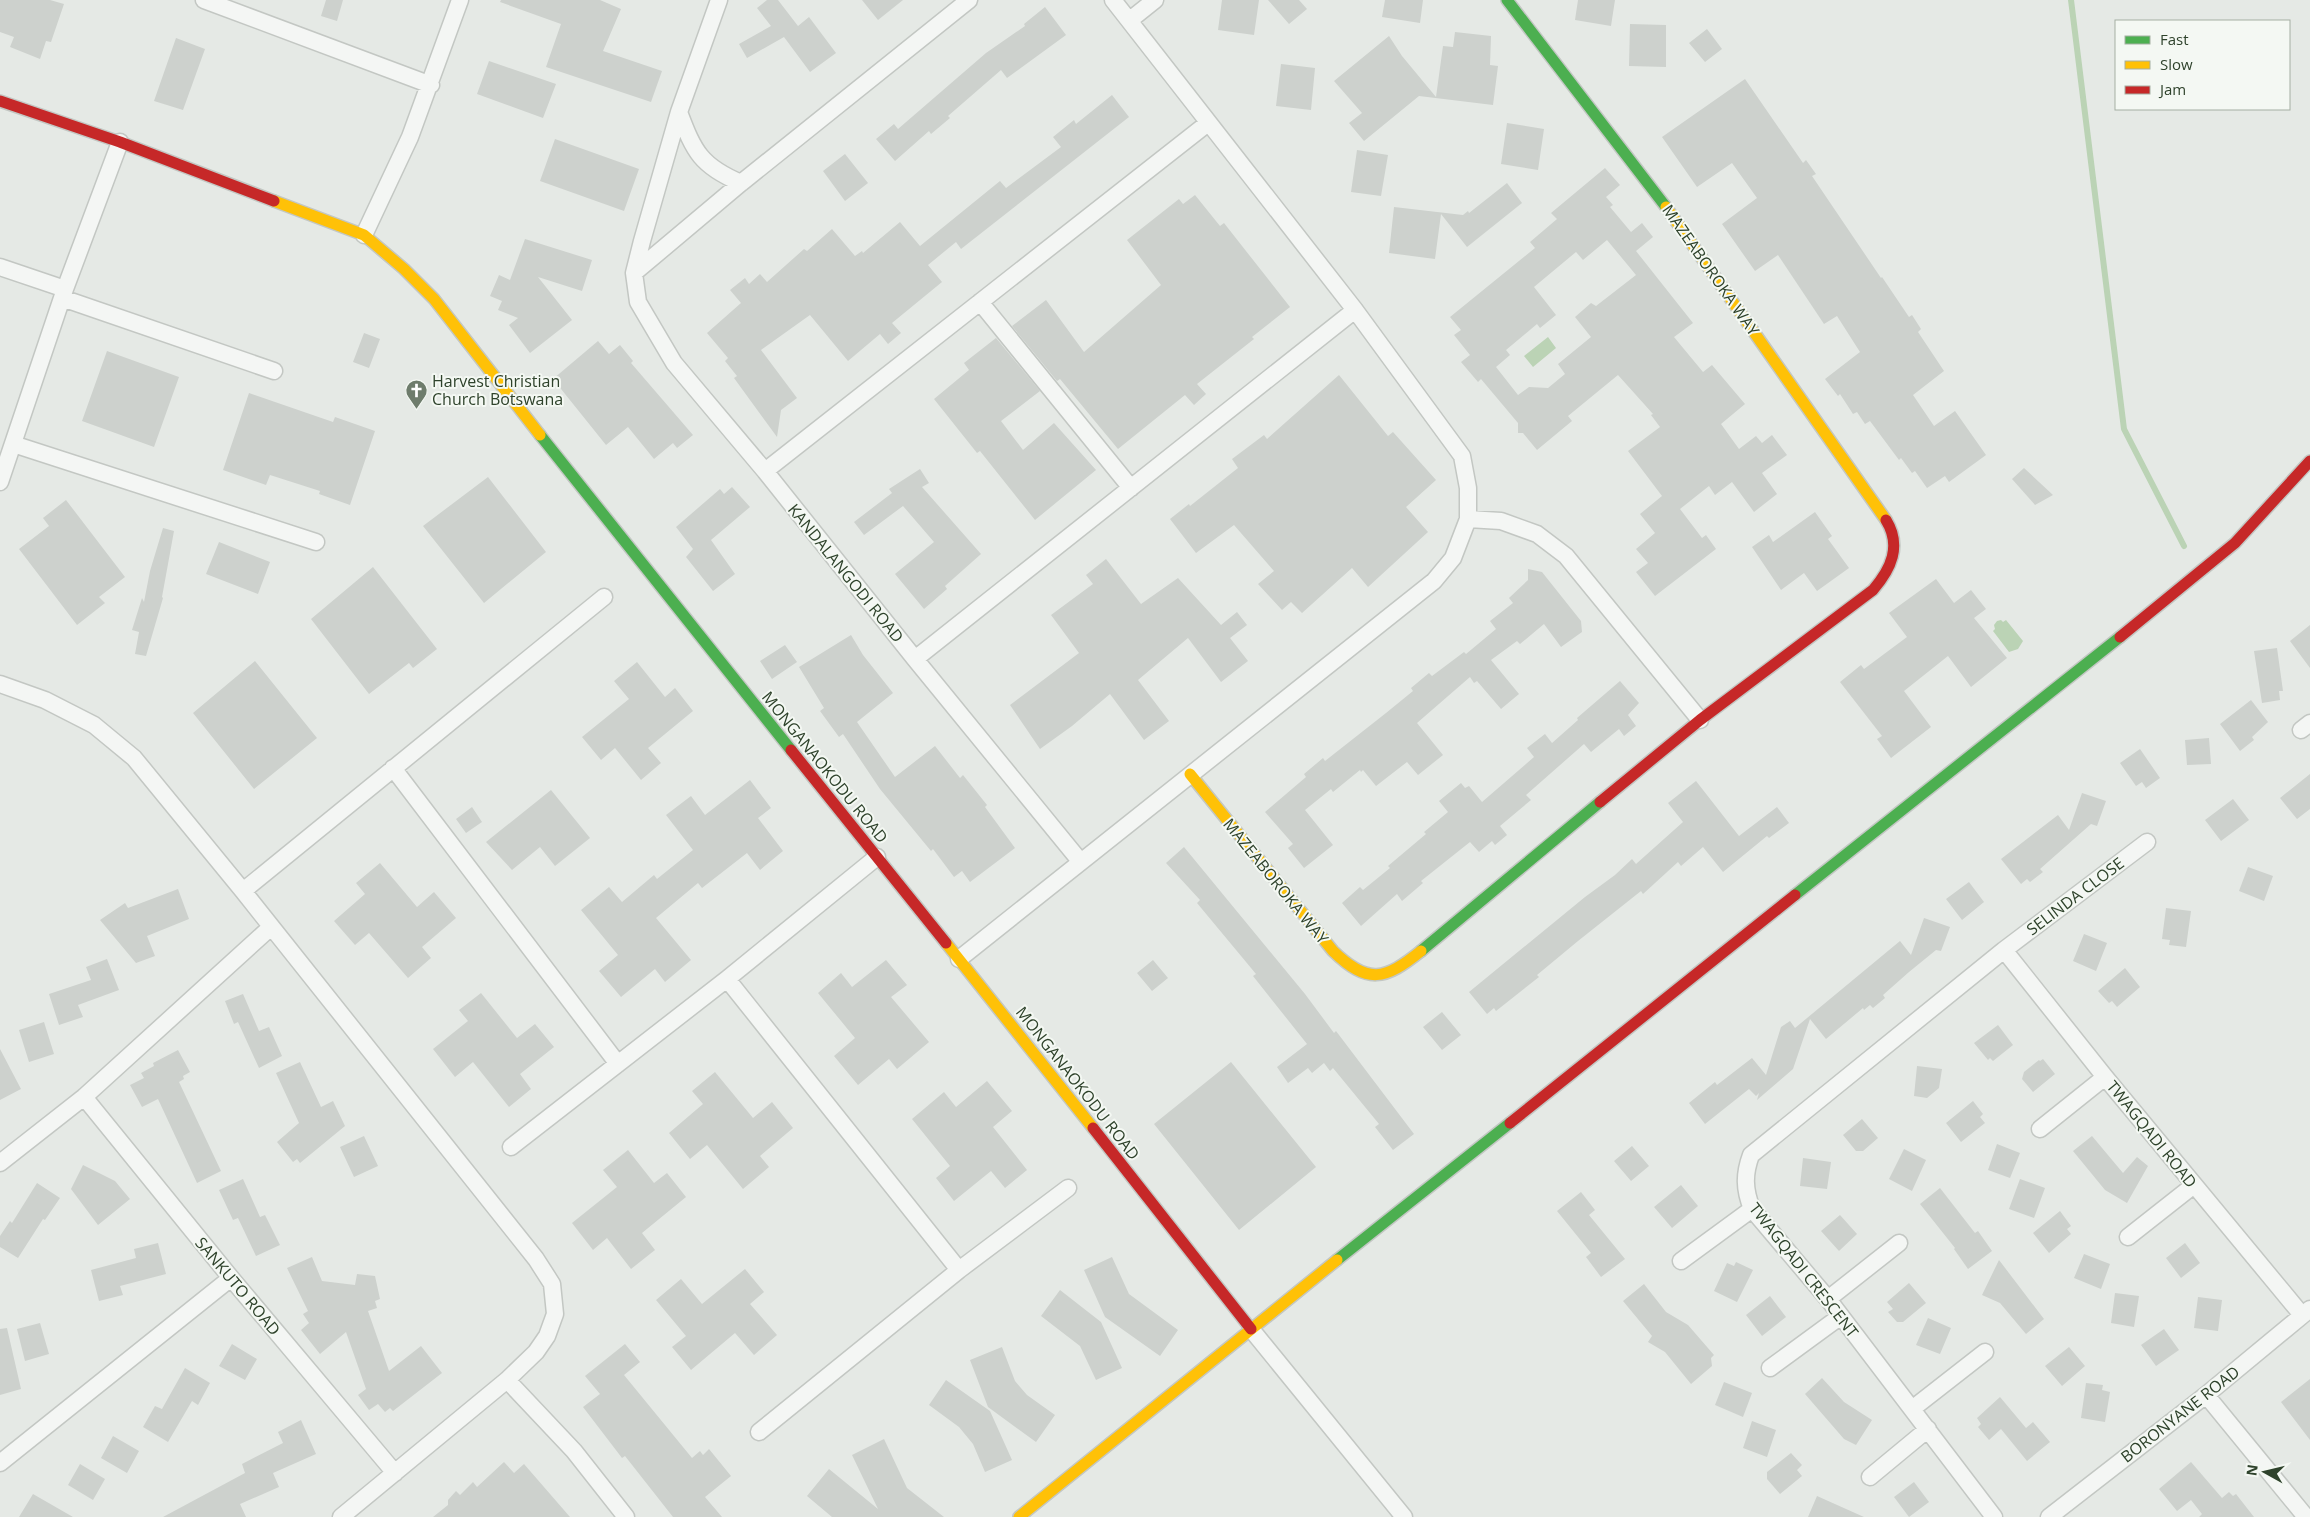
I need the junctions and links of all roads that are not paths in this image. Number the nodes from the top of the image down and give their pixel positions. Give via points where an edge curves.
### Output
1 (204, 0) edge
2 (460, 0) edge
3 (718, 0) edge
4 (969, 0) edge
5 (1113, 0) edge
6 (1155, 0) edge
7 (1507, 0) edge
8 (1130, 20) junction
9 (430, 85) junction
10 (0, 101) edge
11 (680, 112) junction
12 (1208, 123) junction
13 (120, 142) junction
14 (741, 183) junction
15 (364, 234) junction
16 (0, 267) edge
17 (634, 273) junction
18 (63, 294) junction
19 (980, 302) junction
20 (1355, 310) junction
21 (274, 371) dead end
22 (13, 444) junction
23 (2310, 461) edge
24 (765, 471) junction
25 (0, 482) edge
26 (1131, 488) junction
27 (1468, 520) junction
28 (316, 542) dead end
29 (604, 598) dead end
30 (915, 659) junction
31 (0, 684) edge
32 (1700, 720) junction
33 (393, 768) junction
34 (1190, 774) junction
35 (2146, 842) dead end
36 (877, 857) junction
37 (1080, 861) junction
38 (243, 891) junction
39 (271, 927) junction
40 (2004, 950) junction
41 (959, 958) junction
42 (727, 979) junction
43 (618, 1064) junction
44 (2105, 1076) junction
45 (84, 1097) junction
46 (2040, 1129) dead end
47 (512, 1147) dead end
48 (0, 1163) edge
49 (2194, 1185) junction
50 (1068, 1188) dead end
51 (1752, 1209) junction
52 (2128, 1237) dead end
53 (1898, 1244) dead end
54 (1681, 1261) dead end
55 (959, 1270) junction
56 (230, 1278) junction
57 (1828, 1299) junction
58 (2306, 1312) edge
59 (1841, 1316) junction
60 (1251, 1329) junction
61 (1985, 1352) dead end
62 (1770, 1368) dead end
63 (507, 1380) junction
64 (2206, 1395) junction
65 (1912, 1409) junction
66 (1928, 1429) junction
67 (759, 1432) dead end
68 (0, 1463) edge
69 (395, 1474) junction
70 (1870, 1477) dead end
71 (341, 1517) edge
72 (626, 1517) edge
73 (1020, 1517) edge
74 (1404, 1517) edge
75 (1994, 1517) edge
76 (2048, 1517) edge
77 (2306, 1517) edge

1 - 9 street
2 - 9 street
3 - 11 street
4 - 14 street
5 - 8 street
6 - 8 street
7 - 32 street, MAZEABOROKA WAY via 1650,184 1892,532 1894,551 1888,573 1872,590
8 - 12 street
9 - 15 street via 410,137
10 - 13 street
11 - 14 street via 690,140 704,161 718,174
11 - 17 street
12 - 19 street
12 - 20 street
13 - 15 street
13 - 18 street
14 - 17 street
15 - 36 street, MONGANAOKODU ROAD via 434,299
16 - 18 street
17 - 24 street, KANDALANGODI ROAD via 638,302 674,363
18 - 21 street
18 - 22 street
19 - 24 street
19 - 26 street
20 - 26 street
20 - 27 street via 1462,456 1468,488
22 - 25 street
22 - 28 street
23 - 60 street via 2235,543 2150,613
24 - 30 street, KANDALANGODI ROAD
26 - 30 street
27 - 32 street via 1501,521 1537,534 1566,556
27 - 34 street via 1453,558 1434,581
29 - 33 street
30 - 37 street, KANDALANGODI ROAD
31 - 38 street via 45,700 94,725 134,758
32 - 34 street, MAZEABOROKA WAY via 1400,968 1372,976 1358,972 1333,951
33 - 38 street
33 - 43 street
34 - 37 street
35 - 40 street, SELINDA CLOSE
36 - 41 street, MONGANAOKODU ROAD
36 - 42 street
37 - 41 street
38 - 39 street
39 - 45 street
39 - 63 street via 536,1259 552,1284 555,1314 547,1336 536,1352
40 - 44 street, TWAGQADI ROAD
40 - 51 street, TWAGQADI CRESCENT via 1751,1155 1745,1180 1746,1195
41 - 60 street, MONGANAOKODU ROAD
42 - 43 street
42 - 55 street
43 - 47 street
44 - 46 street
44 - 49 street, TWAGQADI ROAD
45 - 48 street
45 - 56 street, SANKUTO ROAD
49 - 52 street
49 - 58 street, TWAGQADI ROAD
50 - 55 street
51 - 54 street
51 - 57 street, TWAGQADI CRESCENT
53 - 57 street
55 - 67 street
56 - 68 street
56 - 69 street, SANKUTO ROAD
57 - 59 street, TWAGQADI CRESCENT
58 - 64 street, BORONYANE ROAD
59 - 62 street
59 - 65 street, TWAGQADI CRESCENT
60 - 73 street
60 - 74 street
61 - 65 street
63 - 69 street
63 - 72 street via 574,1451
64 - 76 street, BORONYANE ROAD
64 - 77 street
65 - 66 street, TWAGQADI CRESCENT
66 - 70 street
66 - 75 street, TWAGQADI CRESCENT
69 - 71 street

